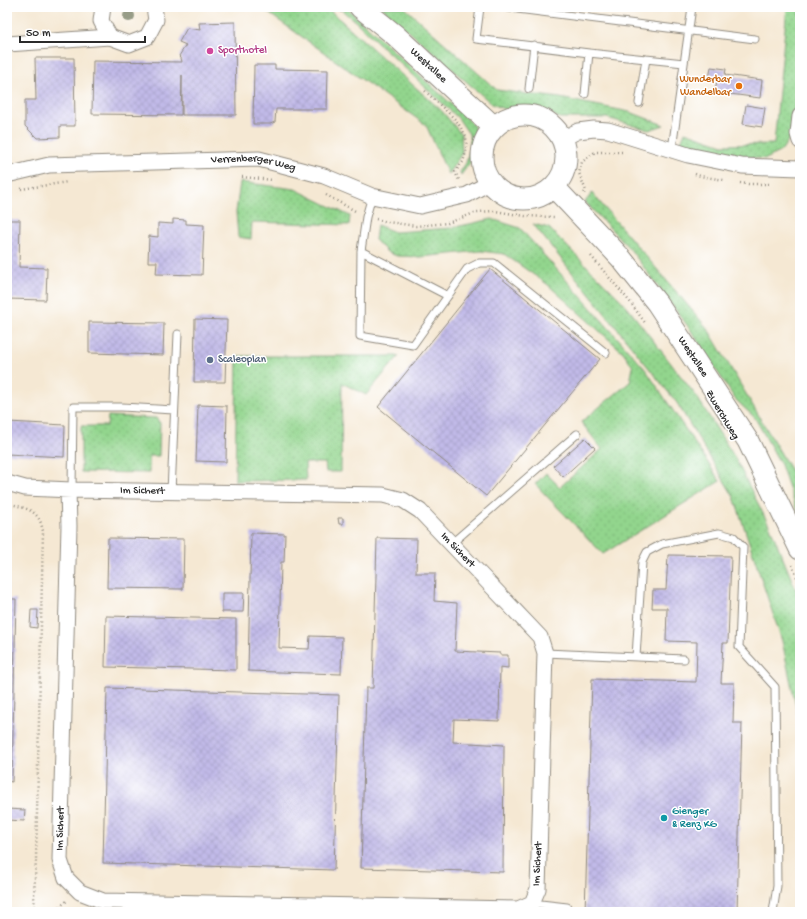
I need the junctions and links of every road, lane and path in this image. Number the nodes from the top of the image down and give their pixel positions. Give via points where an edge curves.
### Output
1 (103, 7) edge
2 (154, 7) edge
3 (335, 7) edge
4 (480, 7) edge
5 (502, 7) edge
6 (692, 7) edge
7 (353, 12) edge
8 (689, 31) junction
9 (110, 37) junction
10 (754, 39) dead end
11 (7, 44) edge
12 (534, 46) junction
13 (589, 53) junction
14 (646, 59) junction
15 (684, 63) junction
16 (423, 89) dead end
17 (529, 89) dead end
18 (585, 94) dead end
19 (639, 103) dead end
20 (800, 116) edge
21 (494, 127) junction
22 (562, 139) junction
23 (800, 140) edge
24 (672, 149) junction
25 (626, 153) dead end
26 (800, 168) edge
27 (693, 173) dead end
28 (7, 175) edge
29 (237, 176) dead end
30 (74, 181) dead end
31 (277, 181) dead end
32 (727, 181) dead end
33 (491, 182) junction
34 (734, 182) dead end
35 (770, 184) dead end
36 (554, 187) junction
37 (15, 190) dead end
38 (321, 193) dead end
39 (467, 195) junction
40 (372, 196) junction
41 (573, 206) junction
42 (477, 212) junction
43 (366, 217) junction
44 (361, 251) junction
45 (587, 251) dead end
46 (448, 296) junction
47 (648, 326) dead end
48 (178, 334) dead end
49 (606, 353) dead end
50 (174, 410) junction
51 (577, 434) dead end
52 (7, 483) edge
53 (70, 490) junction
54 (171, 492) junction
55 (7, 503) edge
56 (451, 544) junction
57 (795, 555) edge
58 (800, 585) edge
59 (545, 653) junction
60 (636, 657) junction
61 (684, 659) dead end
62 (532, 903) junction
63 (35, 912) edge
64 (567, 912) edge
65 (773, 912) edge

1 - 9 street via 101,20
2 - 9 street via 156,20 147,37 128,44
3 - 7 path
4 - 12 lane via 476,39
5 - 8 lane
6 - 8 lane
7 - 21 main road, Westallee via 395,35
8 - 10 lane
8 - 15 lane
9 - 11 street
12 - 13 lane
12 - 17 lane
13 - 14 lane
13 - 18 lane
14 - 15 lane
14 - 19 lane
15 - 24 lane
16 - 39 path via 456,120 466,136 467,148 463,162 455,172
20 - 23 street
21 - 22 main road via 512,117 532,116 546,121 557,130
21 - 33 main road via 486,138 482,151 482,165
22 - 24 street via 578,131 608,130
22 - 36 main road via 567,156 565,170
24 - 26 street via 688,155 742,166
25 - 41 path via 594,152 582,162 579,173 586,191
27 - 32 path
28 - 40 street, Verrenberger Weg via 49,165 259,159 324,176
29 - 31 path
30 - 37 path
33 - 36 main road via 495,189 520,200 535,198 548,193
33 - 39 street, Verrenberger Weg
34 - 35 path
36 - 41 main road, Westallee
38 - 43 path
39 - 40 street, Verrenberger Weg via 420,206
39 - 42 path
40 - 43 lane
41 - 42 path via 556,216
41 - 57 main road, Westallee via 620,257 657,303 748,441
42 - 43 path via 448,223 416,226
43 - 44 lane
44 - 46 lane
44 - 46 lane via 360,336 413,345
45 - 47 path
46 - 49 lane via 467,269 479,263 494,263
48 - 50 lane
50 - 53 lane via 73,407
50 - 54 lane
51 - 56 lane
52 - 53 street, Im Sichert via 25,488
53 - 54 street, Im Sichert
53 - 62 street, Im Sichert via 60,860 66,878 80,892 103,901 518,909
54 - 56 street, Im Sichert via 383,495 403,500 420,511
55 - 63 path via 33,512 38,517 43,531
56 - 59 street, Im Sichert via 540,637
57 - 58 path
59 - 60 lane
59 - 62 street, Im Sichert via 538,889
60 - 61 lane
60 - 65 lane via 642,562 647,552 662,544 719,533 734,537 743,547 739,647 775,688 777,886
62 - 64 lane via 567,907

